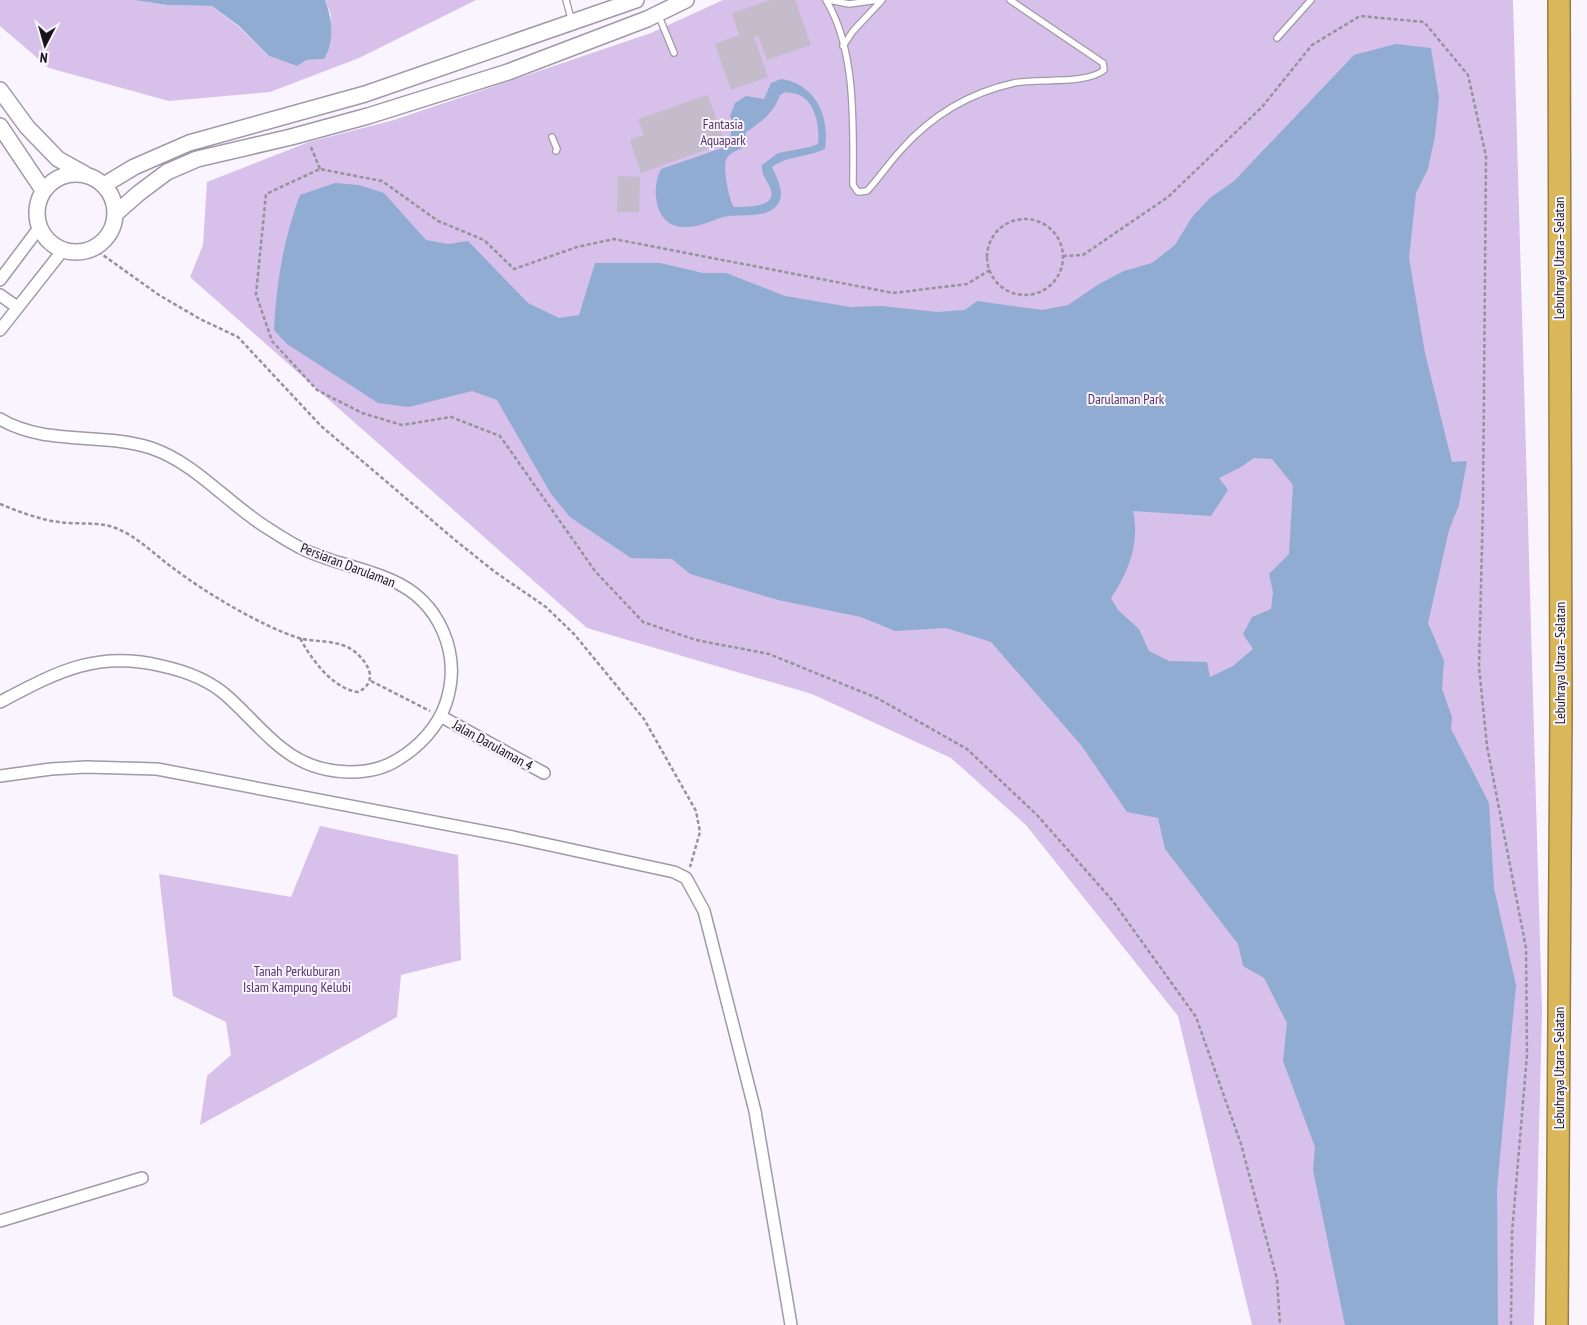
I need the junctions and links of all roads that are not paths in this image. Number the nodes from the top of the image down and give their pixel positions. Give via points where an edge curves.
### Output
1 (566, 0) edge
2 (636, 0) edge
3 (686, 0) edge
4 (828, 0) edge
5 (880, 0) edge
6 (1010, 0) edge
7 (1311, 0) edge
8 (1559, 0) edge
9 (658, 14) junction
10 (572, 23) junction
11 (1277, 38) dead end
12 (843, 46) junction
13 (674, 53) dead end
14 (0, 90) edge
15 (0, 126) edge
16 (552, 137) dead end
17 (556, 151) dead end
18 (87, 175) junction
19 (104, 184) junction
20 (43, 190) junction
21 (115, 214) junction
22 (40, 228) junction
23 (63, 250) junction
24 (0, 280) edge
25 (0, 295) edge
26 (18, 307) junction
27 (0, 330) edge
28 (0, 420) edge
29 (0, 702) edge
30 (442, 717) junction
31 (544, 773) dead end
32 (0, 776) edge
33 (142, 1178) dead end
34 (0, 1221) edge
35 (791, 1325) edge
36 (1557, 1325) edge

1 - 10 lane
2 - 10 street
3 - 9 street
4 - 5 lane via 848,4
4 - 12 lane
5 - 12 lane
6 - 12 lane via 1103,63 1104,70 1098,75 1078,78 1014,83 957,103 900,150 867,191 858,192 853,185 853,114
7 - 11 lane
8 - 36 highway, Lebuhraya Utara–Selatan
9 - 13 lane
9 - 21 street via 508,72 368,116 197,159 167,172
10 - 19 street via 365,94 189,143
14 - 18 street via 27,127 58,159
15 - 20 street
16 - 17 lane
18 - 19 street
18 - 20 street via 69,174 54,180
19 - 21 street via 113,198
20 - 22 street via 36,209
21 - 23 street via 109,234 93,248 78,252
22 - 23 street via 45,238
22 - 24 street
23 - 26 street
25 - 26 street
26 - 27 street
28 - 30 street, Persiaran Darulaman via 41,434 123,441 166,454 252,518 295,545 392,580 410,591 435,616 452,656 453,681
29 - 30 street, Persiaran Darulaman via 67,670 97,661 123,660 164,666 185,672 214,687 286,753 321,770 340,772 372,770 391,764 421,742
30 - 31 street, Jalan Darulaman 4
32 - 35 street via 86,767 157,770 512,837 658,868 686,878 704,911 755,1111
33 - 34 street

